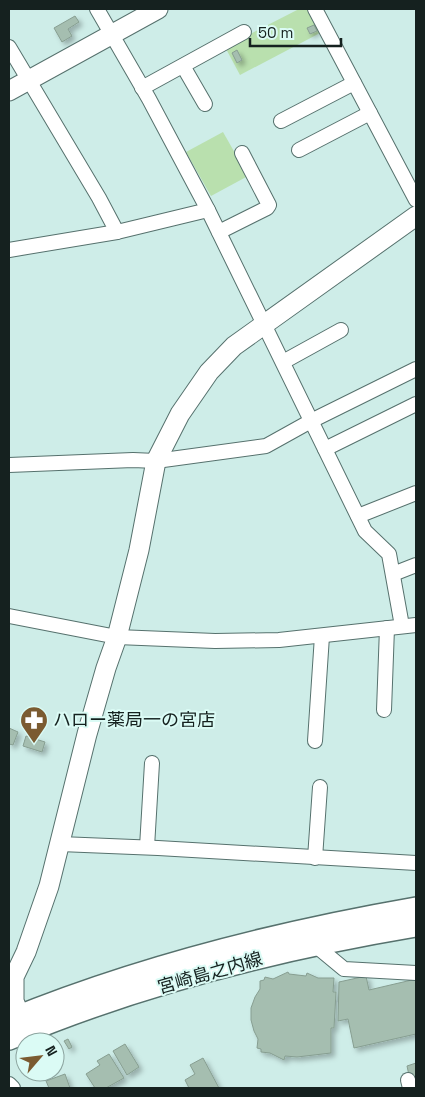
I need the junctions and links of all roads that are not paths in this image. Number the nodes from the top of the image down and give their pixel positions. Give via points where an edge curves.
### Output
1 (97, 9) edge
2 (158, 9) edge
3 (315, 9) edge
4 (244, 32) dead end
5 (112, 35) junction
6 (9, 47) edge
7 (183, 66) junction
8 (29, 80) junction
9 (354, 83) junction
10 (142, 88) junction
11 (9, 91) edge
12 (205, 104) dead end
13 (370, 113) junction
14 (280, 120) dead end
15 (299, 150) dead end
16 (242, 152) dead end
17 (416, 200) edge
18 (208, 210) junction
19 (416, 216) edge
20 (117, 232) junction
21 (219, 232) junction
22 (9, 250) edge
23 (264, 323) junction
24 (341, 330) dead end
25 (283, 362) junction
26 (413, 375) edge
27 (416, 404) edge
28 (311, 421) junction
29 (325, 449) junction
30 (156, 461) junction
31 (9, 465) edge
32 (416, 493) edge
33 (358, 516) junction
34 (416, 565) edge
35 (393, 574) junction
36 (9, 616) edge
37 (416, 625) edge
38 (402, 626) junction
39 (387, 628) junction
40 (322, 636) junction
41 (117, 637) junction
42 (384, 710) dead end
43 (315, 741) dead end
44 (152, 763) dead end
45 (320, 786) dead end
46 (60, 844) junction
47 (147, 847) junction
48 (315, 858) junction
49 (416, 863) edge
50 (416, 908) edge
51 (416, 926) edge
52 (315, 945) junction
53 (416, 973) edge
54 (11, 981) edge
55 (16, 1027) edge
56 (9, 1084) edge
57 (13, 1088) edge

1 - 5 street
2 - 5 street
3 - 9 street
4 - 7 street
5 - 8 street
5 - 10 street
6 - 8 street
7 - 10 street
7 - 12 street
8 - 11 street
8 - 20 street
9 - 13 street
9 - 14 street
10 - 18 street
13 - 15 street
13 - 17 street
16 - 21 street via 269,205
18 - 20 street
18 - 21 street
19 - 23 street
20 - 22 street
21 - 23 street
23 - 25 street
23 - 30 street via 234,346 209,372 180,414
24 - 25 street
25 - 28 street
26 - 28 street
27 - 29 street
28 - 29 street
28 - 30 street via 266,446
29 - 33 street
30 - 31 street
30 - 41 street
32 - 33 street
33 - 35 street via 365,531 389,554
34 - 35 street
35 - 38 street
36 - 41 street
37 - 38 street
38 - 39 street
39 - 40 street
39 - 42 street
40 - 41 street via 278,640
40 - 43 street
41 - 46 street via 87,734
44 - 47 street
45 - 48 street
46 - 47 street
46 - 54 street via 26,952
47 - 48 street
48 - 49 street
50 - 55 main road, 宮崎島之内線 via 305,930 107,983
51 - 52 main road, 宮崎島之内線
52 - 53 street via 344,969
52 - 55 main road, 宮崎島之内線
54 - 55 street
56 - 57 street

